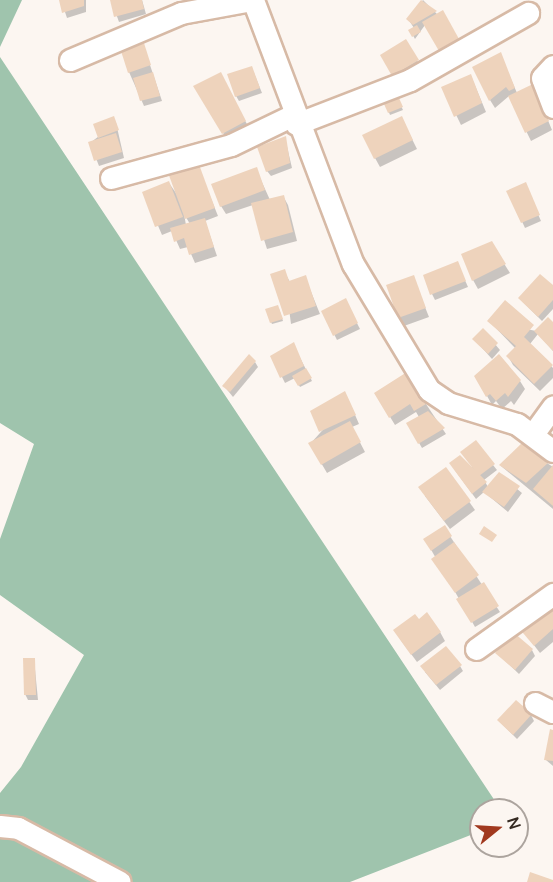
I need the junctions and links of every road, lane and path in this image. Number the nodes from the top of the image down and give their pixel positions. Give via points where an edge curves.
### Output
1 (253, 0) edge
2 (528, 13) dead end
3 (70, 60) dead end
4 (553, 66) edge
5 (553, 107) edge
6 (295, 119) junction
7 (111, 178) dead end
8 (553, 406) edge
9 (533, 434) junction
10 (553, 451) edge
11 (553, 594) edge
12 (476, 650) dead end
13 (0, 826) edge
14 (120, 882) edge

1 - 3 street via 181,13
1 - 6 street
2 - 6 street via 410,80
4 - 5 street via 542,78
6 - 7 street via 231,145
6 - 9 street via 353,264 429,390 448,403
8 - 9 street
9 - 10 street
11 - 12 street
13 - 14 street via 18,828

